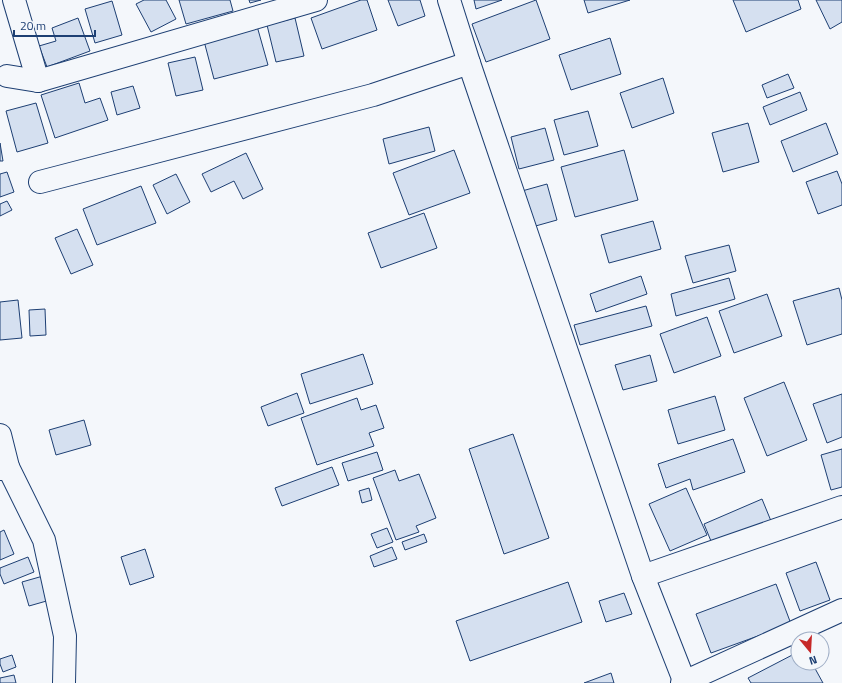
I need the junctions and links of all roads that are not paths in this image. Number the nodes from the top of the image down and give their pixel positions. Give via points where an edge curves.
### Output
1 (14, 0) edge
2 (316, 0) edge
3 (449, 0) edge
4 (469, 63) junction
5 (7, 76) dead end
6 (38, 81) junction
7 (40, 182) dead end
8 (0, 435) edge
9 (4, 468) edge
10 (842, 507) edge
11 (643, 576) junction
12 (842, 610) edge
13 (64, 683) edge
14 (684, 683) edge

1 - 6 street
2 - 6 street
3 - 4 street
4 - 7 street via 373,95
4 - 11 street
5 - 6 street
8 - 9 street
9 - 13 street via 44,540 65,636
10 - 11 street
11 - 14 street
12 - 14 street

